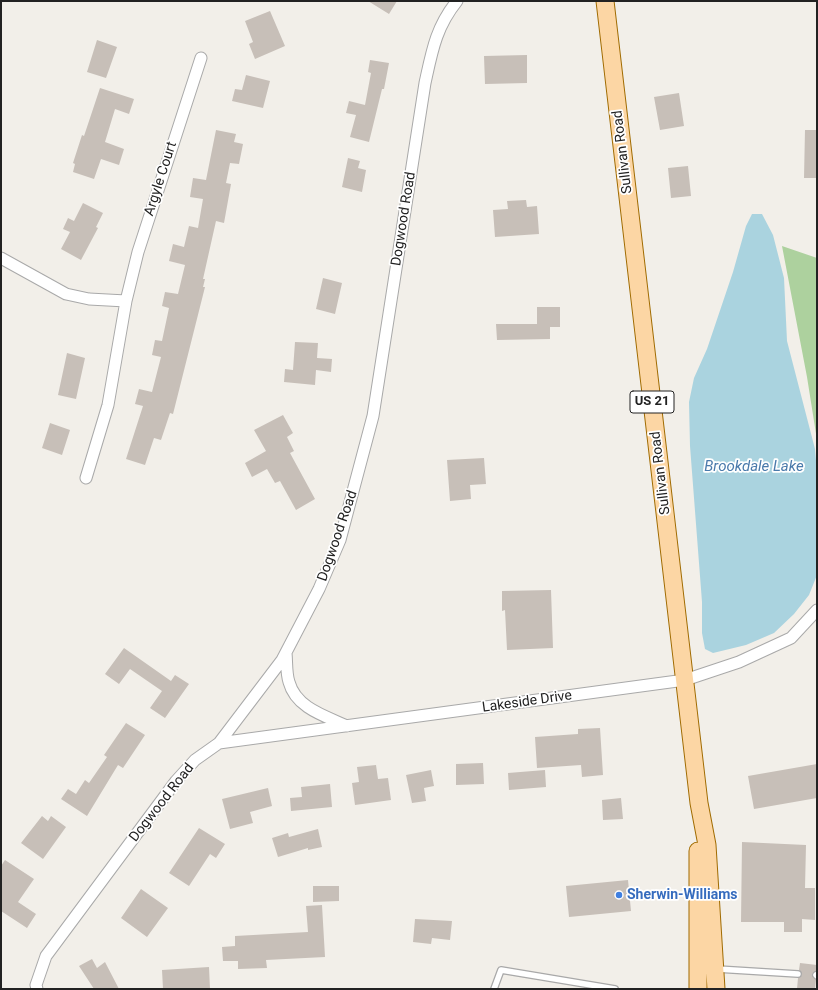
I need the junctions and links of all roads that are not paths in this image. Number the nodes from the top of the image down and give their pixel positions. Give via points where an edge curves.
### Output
1 (457, 1) edge
2 (605, 1) edge
3 (201, 58) dead end
4 (1, 258) edge
5 (126, 301) junction
6 (86, 478) dead end
7 (817, 610) edge
8 (286, 653) junction
9 (685, 680) junction
10 (348, 726) junction
11 (219, 743) junction
12 (699, 803) junction
13 (715, 968) junction
14 (798, 974) dead end
15 (37, 989) edge
16 (494, 989) edge
17 (615, 989) edge
18 (698, 989) edge
19 (716, 989) edge

1 - 8 street, Dogwood Road via 445,16 432,49 373,416 358,476 340,540 319,589
2 - 9 main road, Sullivan Road / US 21
3 - 5 street, Argyle Court via 138,252
4 - 5 street via 66,294 88,299
5 - 6 street, Argyle Court via 108,405
7 - 9 street, Lakeside Drive via 791,638 739,662
8 - 10 street via 289,682 298,697 315,713
8 - 11 street, Dogwood Road
9 - 10 street, Lakeside Drive
9 - 12 main road, Sullivan Road / US 21
10 - 11 street, Lakeside Drive
11 - 15 street, Dogwood Road via 195,760 176,781 46,956 36,985
12 - 13 main road, Sullivan Road / US 21 via 707,846
12 - 18 main road, Sullivan Road / US 21
13 - 14 lane
13 - 19 main road, Sullivan Road / US 21
16 - 17 lane via 501,970

